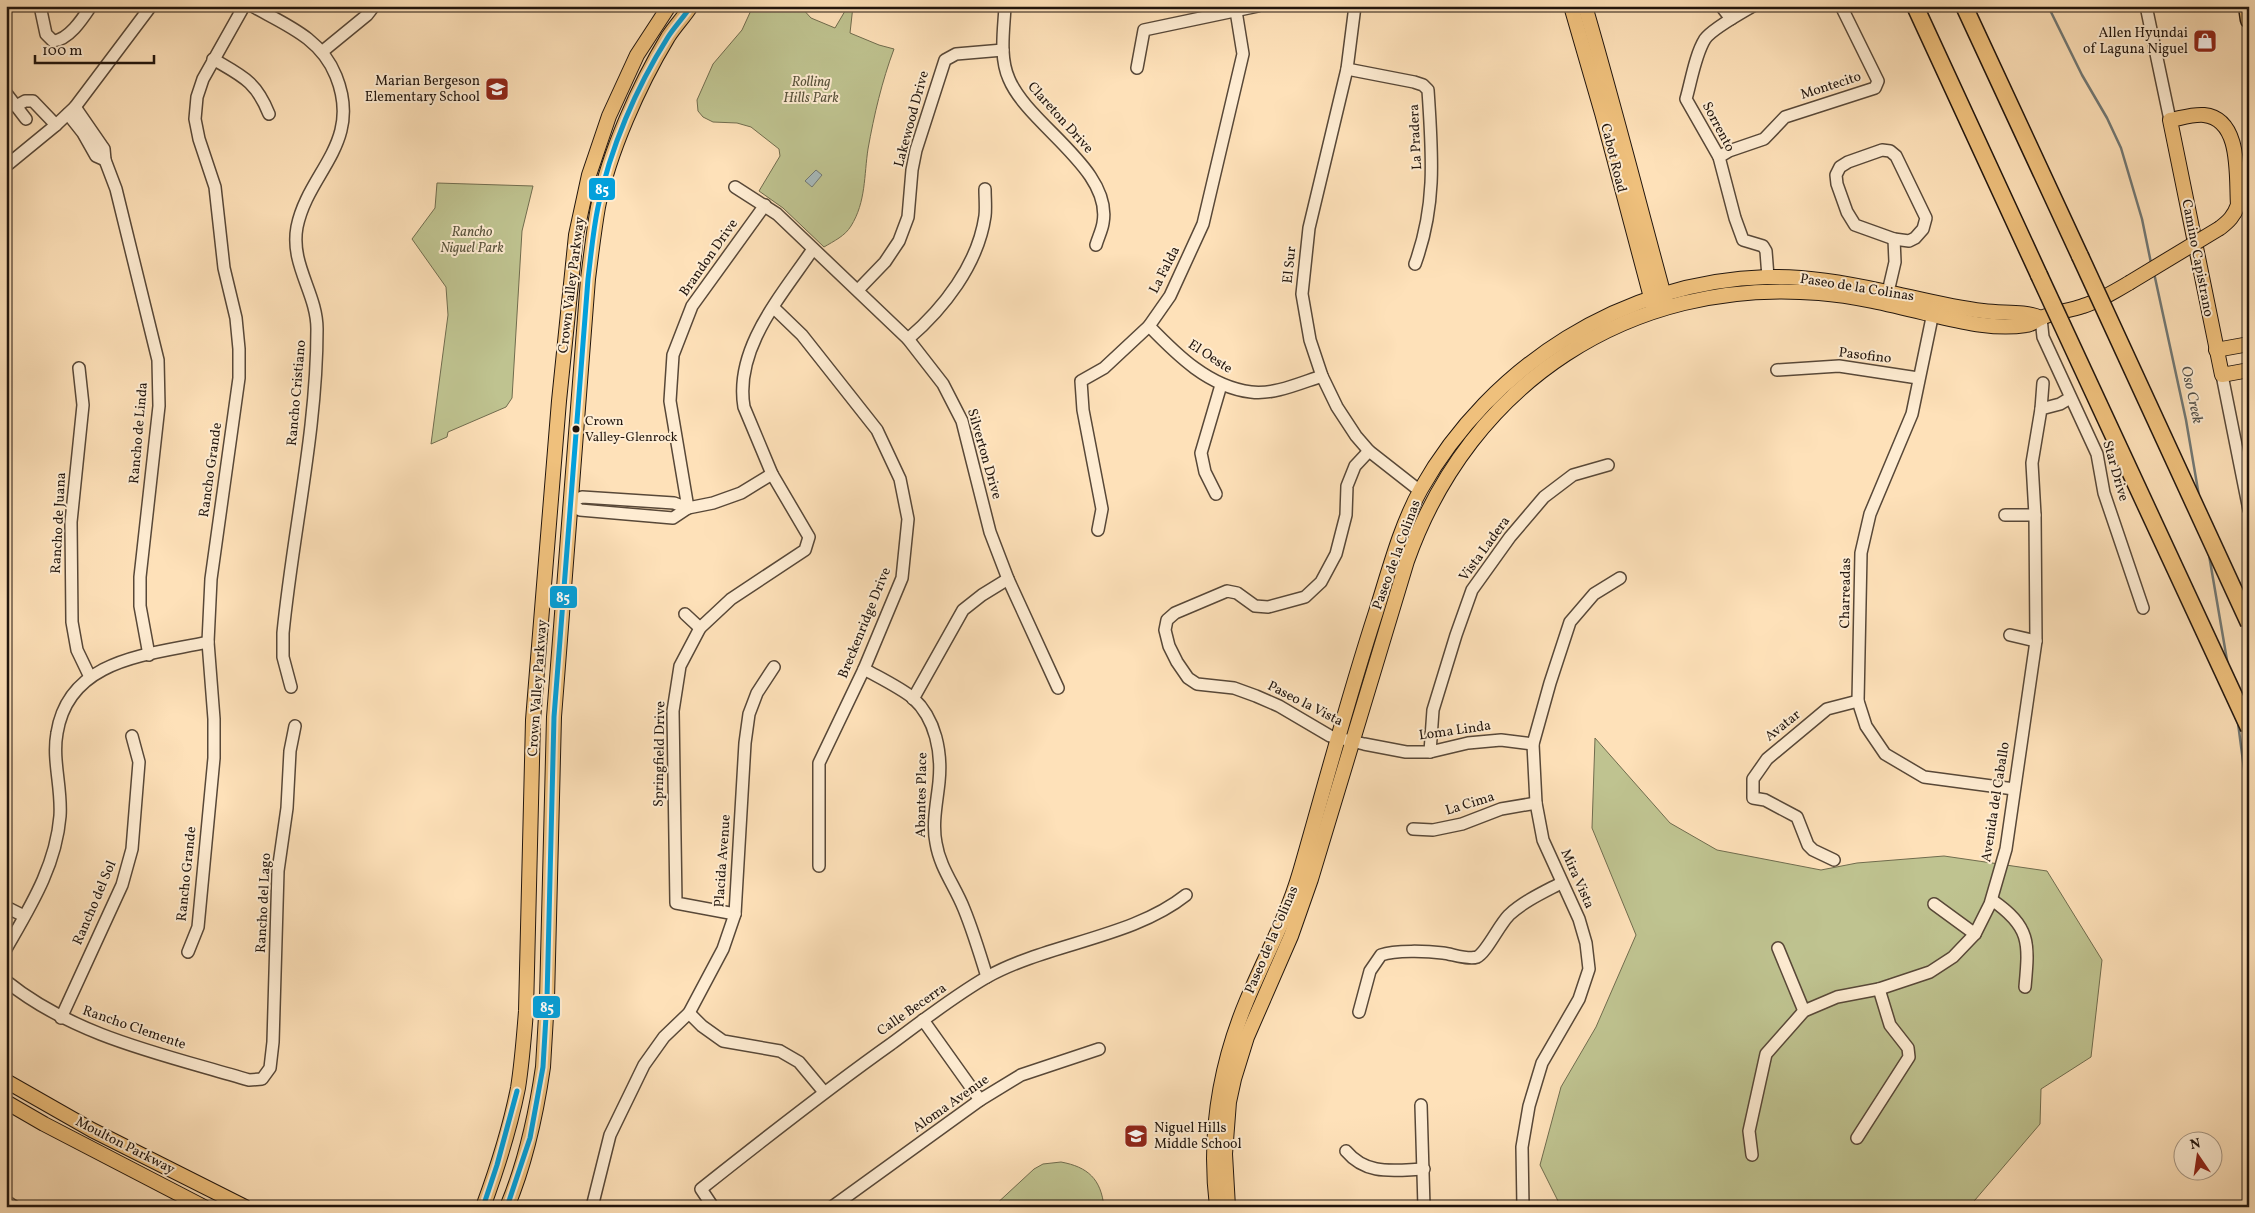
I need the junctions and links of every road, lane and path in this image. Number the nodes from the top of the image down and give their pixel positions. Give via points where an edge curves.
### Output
1 (40, 6) edge
2 (151, 6) edge
3 (244, 6) edge
4 (252, 6) edge
5 (374, 6) edge
6 (669, 6) edge
7 (691, 6) edge
8 (1004, 6) edge
9 (1258, 6) edge
10 (1355, 6) edge
11 (1721, 6) edge
12 (1753, 6) edge
13 (1841, 6) edge
14 (1915, 6) edge
15 (1964, 6) edge
16 (2146, 6) edge
17 (2247, 6) edge
18 (89, 7) edge
19 (1582, 8) edge
20 (1236, 11) junction
21 (1731, 19) junction
22 (2249, 20) edge
23 (655, 27) junction
24 (669, 36) junction
25 (1003, 50) junction
26 (323, 51) junction
27 (213, 59) junction
28 (1137, 68) dead end
29 (1347, 69) junction
30 (6, 93) edge
31 (16, 106) junction
32 (72, 110) junction
33 (269, 114) dead end
34 (26, 119) dead end
35 (2170, 120) junction
36 (56, 125) junction
37 (1719, 157) junction
38 (6, 166) edge
39 (735, 187) dead end
40 (985, 189) dead end
41 (765, 205) junction
42 (1894, 239) junction
43 (1909, 241) junction
44 (1096, 245) dead end
45 (813, 249) junction
46 (1895, 262) junction
47 (1415, 264) dead end
48 (1768, 277) junction
49 (858, 290) junction
50 (1888, 292) junction
51 (1834, 294) junction
52 (1659, 302) junction
53 (774, 308) junction
54 (1934, 309) junction
55 (2040, 318) junction
56 (1148, 326) junction
57 (908, 339) junction
58 (2249, 344) edge
59 (2216, 350) junction
60 (79, 368) dead end
61 (1777, 370) dead end
62 (2249, 370) edge
63 (2222, 375) junction
64 (1322, 376) junction
65 (1918, 378) junction
66 (2043, 383) dead end
67 (1221, 385) junction
68 (2070, 398) junction
69 (559, 401) junction
70 (2041, 409) junction
71 (1369, 451) junction
72 (1608, 465) dead end
73 (1449, 473) junction
74 (772, 474) junction
75 (1420, 491) junction
76 (1216, 494) dead end
77 (647, 501) junction
78 (570, 502) junction
79 (688, 508) junction
80 (2249, 510) edge
81 (1427, 513) junction
82 (2005, 515) dead end
83 (2036, 516) junction
84 (646, 517) junction
85 (1098, 530) dead end
86 (549, 541) junction
87 (1620, 578) dead end
88 (1008, 579) junction
89 (2143, 608) dead end
90 (685, 614) dead end
91 (2249, 623) edge
92 (700, 628) junction
93 (2010, 635) dead end
94 (2036, 641) junction
95 (208, 642) junction
96 (149, 655) junction
97 (774, 668) dead end
98 (864, 669) junction
99 (90, 677) junction
100 (291, 687) dead end
101 (1058, 688) dead end
102 (913, 699) junction
103 (1858, 701) junction
104 (295, 726) dead end
105 (2249, 728) edge
106 (132, 736) dead end
107 (1345, 740) junction
108 (1533, 744) junction
109 (1430, 752) junction
110 (2014, 789) junction
111 (1536, 803) junction
112 (1412, 829) dead end
113 (1834, 860) dead end
114 (818, 866) dead end
115 (1561, 883) junction
116 (1186, 895) dead end
117 (1992, 900) junction
118 (1934, 904) dead end
119 (6, 907) edge
120 (735, 914) junction
121 (24, 916) junction
122 (1975, 934) junction
123 (1778, 948) dead end
124 (6, 949) edge
125 (188, 952) dead end
126 (988, 977) junction
127 (6, 981) edge
128 (2025, 987) dead end
129 (1879, 988) junction
130 (1804, 1011) junction
131 (1359, 1012) dead end
132 (689, 1013) junction
133 (62, 1018) junction
134 (923, 1020) junction
135 (1099, 1050) dead end
136 (262, 1079) joint
137 (6, 1081) edge
138 (824, 1092) junction
139 (980, 1100) junction
140 (6, 1102) edge
141 (1421, 1105) dead end
142 (1856, 1138) dead end
143 (1346, 1150) dead end
144 (1752, 1155) dead end
145 (1424, 1169) junction
146 (204, 1207) edge
147 (245, 1207) edge
148 (483, 1207) edge
149 (507, 1207) edge
150 (592, 1207) edge
151 (713, 1207) edge
152 (832, 1207) edge
153 (1217, 1207) edge
154 (1228, 1207) edge
155 (1424, 1207) edge
156 (1523, 1207) edge

1 - 18 street via 46,34 53,41 62,38
2 - 32 street
3 - 27 street, Rancho Grande
4 - 26 street, Rancho Cristiano via 303,34
5 - 26 street
6 - 23 main road, Crown Valley Parkway
7 - 24 main road, Crown Valley Parkway
8 - 25 street, Clareton Drive
9 - 20 street
10 - 29 street, El Sur
11 - 21 street
12 - 21 street, Sorrento
13 - 37 street, Montecito via 1878,80 1875,88 1785,117 1764,139
14 - 105 highway, bridge
15 - 91 highway, bridge
16 - 35 street, Camino Capistrano
17 - 22 highway
19 - 52 main road, Cabot Road via 1610,88 1645,229
20 - 28 street via 1144,30
20 - 56 street, La Falda via 1242,54 1203,224 1170,296
21 - 37 street, Sorrento via 1705,39 1686,99
23 - 24 main road
23 - 69 main road, Crown Valley Parkway via 637,56 609,116 581,206
24 - 78 main road, Crown Valley Parkway via 616,144 599,205 588,279
25 - 44 street, Clareton Drive via 1008,78 1014,89 1025,105 1080,162 1097,188 1103,222
25 - 49 street, Lakewood Drive via 956,54 945,60 916,150 908,217 902,233 885,262
26 - 100 street, Rancho Cristiano via 337,77 343,124 335,149 304,206 297,228 296,254 302,277 313,299 317,328 314,398 283,632 283,657
27 - 33 street via 253,85
27 - 95 street, Rancho Grande via 200,88 196,119 214,187 224,268 236,318 239,378 211,580
29 - 47 street, La Pradera via 1414,82 1428,90 1433,176 1428,221
29 - 64 street, El Sur via 1309,228 1302,294 1310,340
30 - 31 street
31 - 34 street
31 - 36 street via 33,101
32 - 36 street
32 - 96 street, Rancho de Linda via 104,148 158,360 159,406 140,577 140,606
35 - 55 main road, Paseo de la Colinas, bridge via 2207,115 2225,127 2233,138 2238,205 2232,218 2129,283 2083,306
35 - 59 main road, Camino Capistrano
36 - 38 street
37 - 48 street, Sorrento via 1743,240 1763,246
39 - 41 street, Silverton Drive
40 - 57 street via 985,216 970,261 948,298
41 - 45 street, Silverton Drive
41 - 79 street, Brandon Drive via 692,306 673,355 670,400
42 - 43 street
42 - 43 street via 1863,229 1850,219 1837,180 1838,170 1843,164 1882,150 1896,156 1926,218 1923,229
42 - 46 street
43 - 46 street
45 - 49 street, Silverton Drive
45 - 53 street, Springfield Drive
46 - 50 street
48 - 50 main road, Paseo de la Colinas via 1820,280
48 - 52 main road, Paseo de la Colinas via 1694,286
49 - 57 street, Silverton Drive
50 - 51 main road via 1874,296
50 - 54 main road, Paseo de la Colinas
51 - 52 main road, Paseo de la Colinas via 1758,291
51 - 54 main road, Paseo de la Colinas
52 - 73 main road, Paseo de la Colinas via 1590,340 1533,378 1501,406 1471,440
52 - 75 main road, Paseo de la Colinas via 1614,313 1570,335 1512,378 1462,430
53 - 74 street, Springfield Drive via 752,346 746,366 743,398 744,408
53 - 98 street, Breckenridge Drive via 802,335 877,430 900,479 908,519 902,578
54 - 55 main road, Paseo de la Colinas via 2028,313
54 - 65 street, Charreadas
55 - 68 street, Star Drive via 2043,337
56 - 67 street, El Oeste via 1174,351
56 - 85 street, La Falda via 1104,368 1081,381 1082,410 1102,509
57 - 88 street, Silverton Drive via 943,384 962,421 990,532
58 - 59 main road
59 - 63 main road, Camino Capistrano
60 - 99 street, Rancho de Juana via 83,405 71,522 72,622 77,650
61 - 65 street, Pasofino via 1839,366
62 - 63 main road
63 - 80 street, Camino Capistrano
64 - 67 street, El Oeste via 1285,388 1252,392
64 - 71 street, El Sur via 1337,407
65 - 103 street, Charreadas via 1912,414 1870,514 1861,553
66 - 70 street, Avenida del Caballo
67 - 76 street via 1201,454 1205,472
68 - 70 street
68 - 89 street, Star Drive via 2097,454 2104,493
69 - 78 main road via 566,408 560,487 562,497
69 - 86 main road, Crown Valley Parkway
70 - 83 street, Avenida del Caballo via 2032,463
71 - 75 street, El Sur
71 - 107 street, Paseo la Vista via 1355,466 1347,486 1346,516 1336,554 1321,582 1305,597 1268,607 1255,606 1237,593 1227,591 1175,613 1165,624 1166,638 1177,662 1192,681 1234,688 1256,696 1330,736
72 - 109 street, Vista Ladera via 1573,475 1544,497 1472,590 1433,710
73 - 75 main road via 1436,478 1429,487
73 - 81 main road, Paseo de la Colinas
74 - 79 street via 741,493
74 - 92 street, Springfield Drive via 809,537 805,550 732,600
75 - 81 main road via 1421,507
75 - 107 main road, Paseo de la Colinas via 1400,537 1358,667
77 - 78 street via 582,497
77 - 79 street via 674,503
77 - 84 street
78 - 84 street via 580,510
78 - 86 main road via 561,506 556,536
78 - 149 main road, Crown Valley Parkway via 553,727 543,1067 530,1136
79 - 84 street via 673,518
81 - 107 main road, Paseo de la Colinas
82 - 83 street
83 - 94 street, Avenida del Caballo
86 - 148 main road, Crown Valley Parkway via 533,720 523,1048 510,1121
87 - 108 street, Mira Vista via 1594,594 1570,622
88 - 101 street, Silverton Drive
88 - 102 street via 963,610
90 - 92 street
92 - 120 street, Springfield Drive via 680,666 673,711 676,903
93 - 94 street
94 - 110 street, Avenida del Caballo
95 - 96 street
95 - 125 street, Rancho Grande via 214,758 198,927
96 - 99 street via 104,667
97 - 120 street, Placida Avenue via 757,693 749,714
98 - 102 street, Abantes Place
98 - 114 street, Breckenridge Drive via 819,763
99 - 121 street via 69,700 57,732 60,817 56,843 38,894
102 - 126 street, Abantes Place via 929,720 939,750 936,843 943,869 964,907
103 - 110 street, Charreadas via 1866,726 1885,754 1924,777
103 - 113 street, Avatar via 1827,709 1767,759 1754,779 1753,798 1765,800 1797,817 1808,845
104 - 136 street, Rancho del Lago via 278,871 273,1042 270,1068
106 - 133 street, Rancho del Sol via 139,762 128,866
107 - 109 street, Loma Linda via 1406,752
107 - 153 main road, Paseo de la Colinas via 1293,895 1227,1053 1218,1092 1214,1132
107 - 154 main road, Paseo de la Colinas via 1302,907 1253,1020 1234,1079 1225,1154
108 - 109 street, Loma Linda via 1501,740 1468,742
108 - 111 street, Mira Vista
110 - 117 street, Avenida del Caballo via 2006,849
111 - 112 street, La Cima via 1501,809 1462,824 1433,830
111 - 115 street, Mira Vista via 1543,840
115 - 131 street via 1509,914 1482,955 1473,958 1440,952 1381,955 1370,971
115 - 156 street, Mira Vista via 1579,920 1590,969 1579,999 1542,1063 1529,1106 1522,1147
116 - 126 street, Calle Becerra via 1144,920 1024,961
117 - 122 street, Avenida del Caballo
117 - 128 street via 2004,908 2024,933 2028,950
118 - 122 street
119 - 121 street
120 - 132 street, Placida Avenue via 723,949
121 - 124 street
122 - 129 street, Avenida del Caballo via 1953,957 1930,972
123 - 130 street
126 - 134 street, Calle Becerra
127 - 133 street, Rancho Clemente
129 - 130 street, Avenida del Caballo via 1837,997
129 - 142 street via 1890,1025 1908,1048 1909,1057
130 - 144 street, Avenida del Caballo via 1766,1054 1749,1131
132 - 138 street via 723,1041 780,1051 799,1062
132 - 150 street, Placida Avenue via 664,1037 644,1065 610,1135
133 - 136 street, Rancho Clemente via 126,1043 249,1080
134 - 138 street, Calle Becerra
134 - 139 street
135 - 139 street, Aloma Avenue via 1021,1075
137 - 147 main road, Moulton Parkway via 92,1130
138 - 151 street, Calle Becerra via 701,1189
139 - 152 street, Aloma Avenue
140 - 146 main road, Moulton Parkway
141 - 145 street
143 - 145 street via 1356,1162 1378,1170
145 - 155 street

